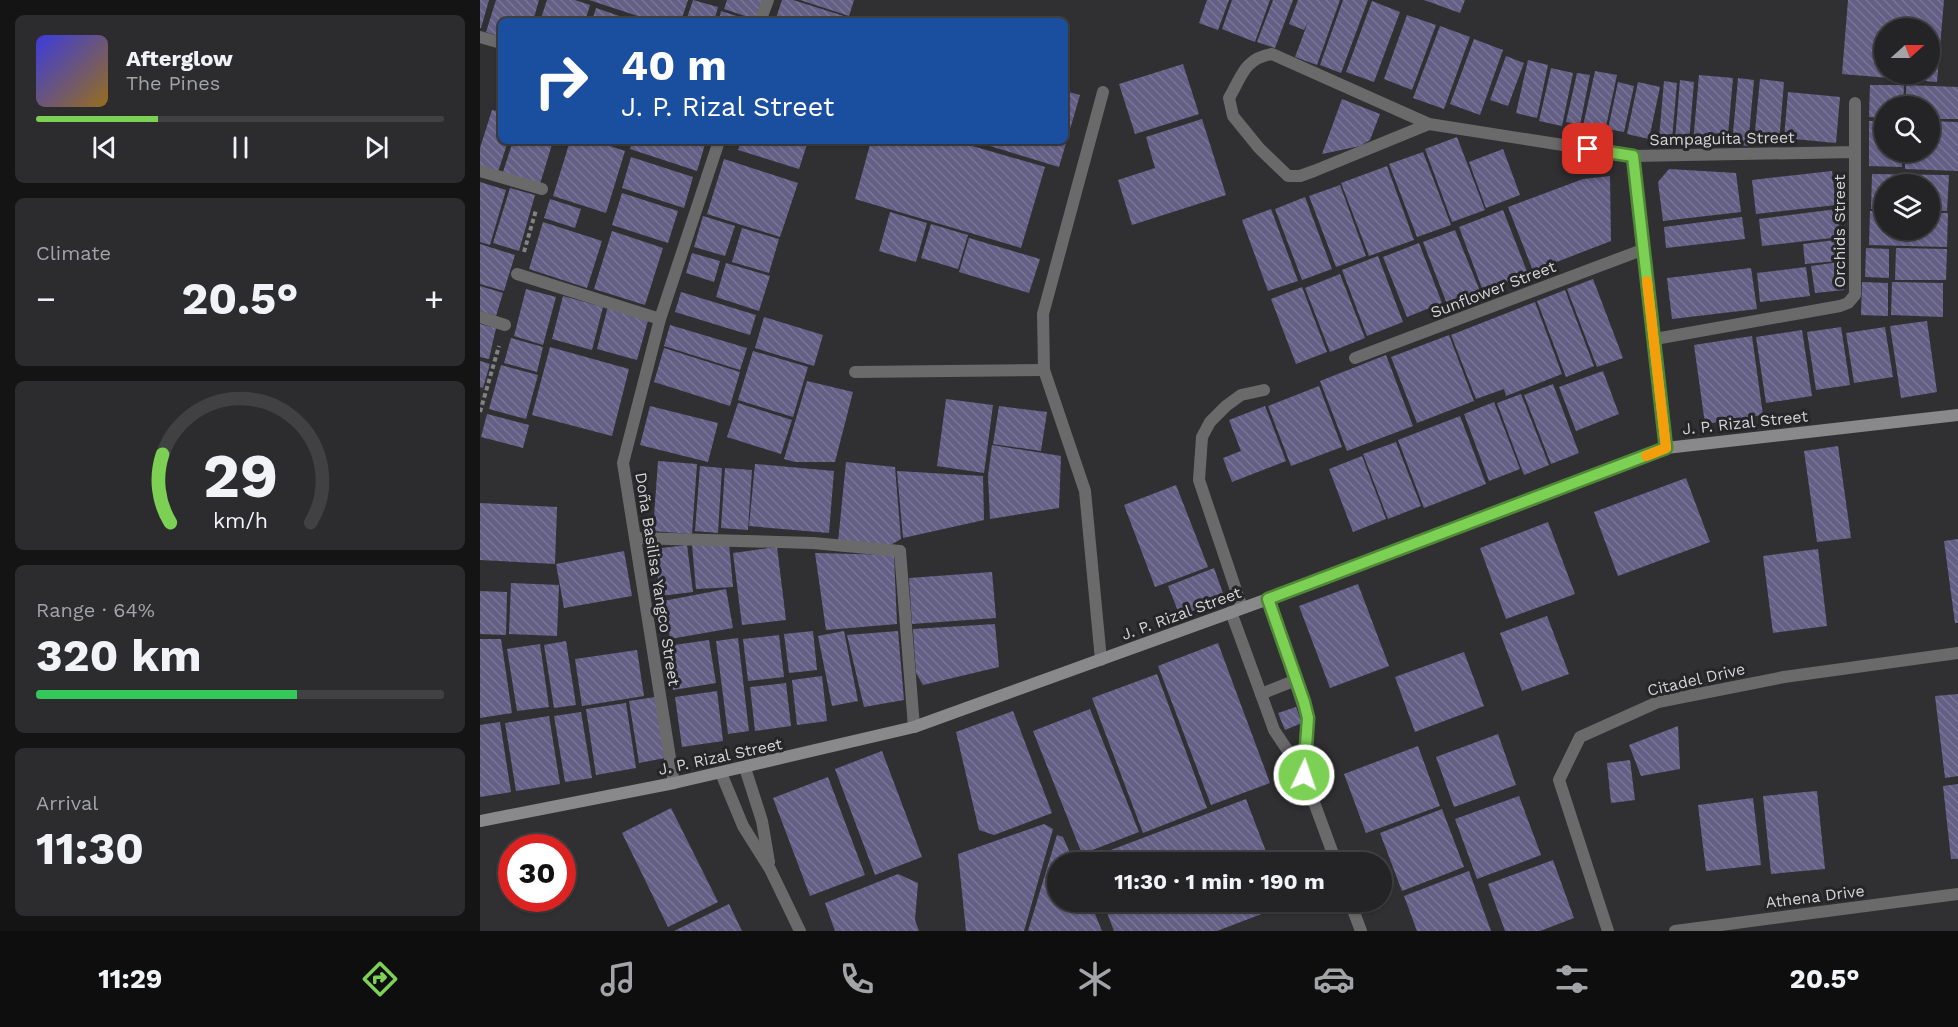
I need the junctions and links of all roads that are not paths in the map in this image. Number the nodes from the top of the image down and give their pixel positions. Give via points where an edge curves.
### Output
1 (768, 0) edge
2 (761, 18) edge
3 (480, 37) edge
4 (498, 42) edge
5 (1103, 92) dead end
6 (1855, 103) dead end
7 (1429, 124) junction
8 (718, 144) edge
9 (1855, 152) junction
10 (1633, 156) junction
11 (480, 171) edge
12 (542, 189) dead end
13 (1642, 250) junction
14 (517, 274) dead end
15 (480, 317) edge
16 (660, 319) junction
17 (505, 325) dead end
18 (1655, 339) junction
19 (1355, 358) dead end
20 (1044, 370) junction
21 (855, 372) dead end
22 (1264, 390) dead end
23 (1958, 415) edge
24 (1666, 448) junction
25 (635, 538) junction
26 (1268, 599) junction
27 (1236, 610) junction
28 (1958, 653) edge
29 (1101, 660) junction
30 (1296, 680) junction
31 (1261, 694) junction
32 (914, 727) junction
33 (745, 768) junction
34 (721, 773) junction
35 (1304, 775) junction
36 (674, 783) junction
37 (480, 821) edge
38 (1332, 852) edge
39 (770, 869) junction
40 (1958, 894) edge
41 (1354, 912) edge
42 (800, 931) edge
43 (1361, 931) edge
44 (1608, 931) edge
45 (1676, 931) edge

1 - 2 street
3 - 4 street
5 - 20 street via 1044,314
6 - 9 street, Orchids Street
7 - 7 street, Sampaguita Street via 1272,54 1249,63 1229,98 1233,116 1288,176 1314,171
7 - 10 street, Sampaguita Street
8 - 16 street, Doña Basilisa Yangco Street
9 - 10 street, Sampaguita Street
9 - 18 street, Orchids Street via 1855,296 1848,303
10 - 13 street
11 - 12 street
13 - 18 street
13 - 19 street, Sunflower Street
14 - 16 street
15 - 17 street
16 - 25 street, Doña Basilisa Yangco Street via 623,463
18 - 24 street
20 - 21 street
20 - 29 street via 1084,490
22 - 27 street via 1240,395 1210,422 1202,437 1199,480
23 - 24 street, J. P. Rizal Street
24 - 26 street, J. P. Rizal Street
25 - 32 street via 813,543 900,551
25 - 36 street, Doña Basilisa Yangco Street
26 - 27 street, J. P. Rizal Street
26 - 30 street
27 - 29 street, J. P. Rizal Street
27 - 31 street
28 - 44 street, Citadel Drive via 1784,677 1658,702 1580,736 1559,780
29 - 32 street, J. P. Rizal Street
30 - 31 street
30 - 35 street via 1308,718
31 - 35 street via 1274,730
32 - 33 street, J. P. Rizal Street
33 - 34 street, J. P. Rizal Street
33 - 39 street via 762,821
34 - 36 street, J. P. Rizal Street
34 - 39 street via 743,826
35 - 38 street
36 - 37 street, J. P. Rizal Street
39 - 42 street
40 - 45 street, Athena Drive
41 - 43 street

